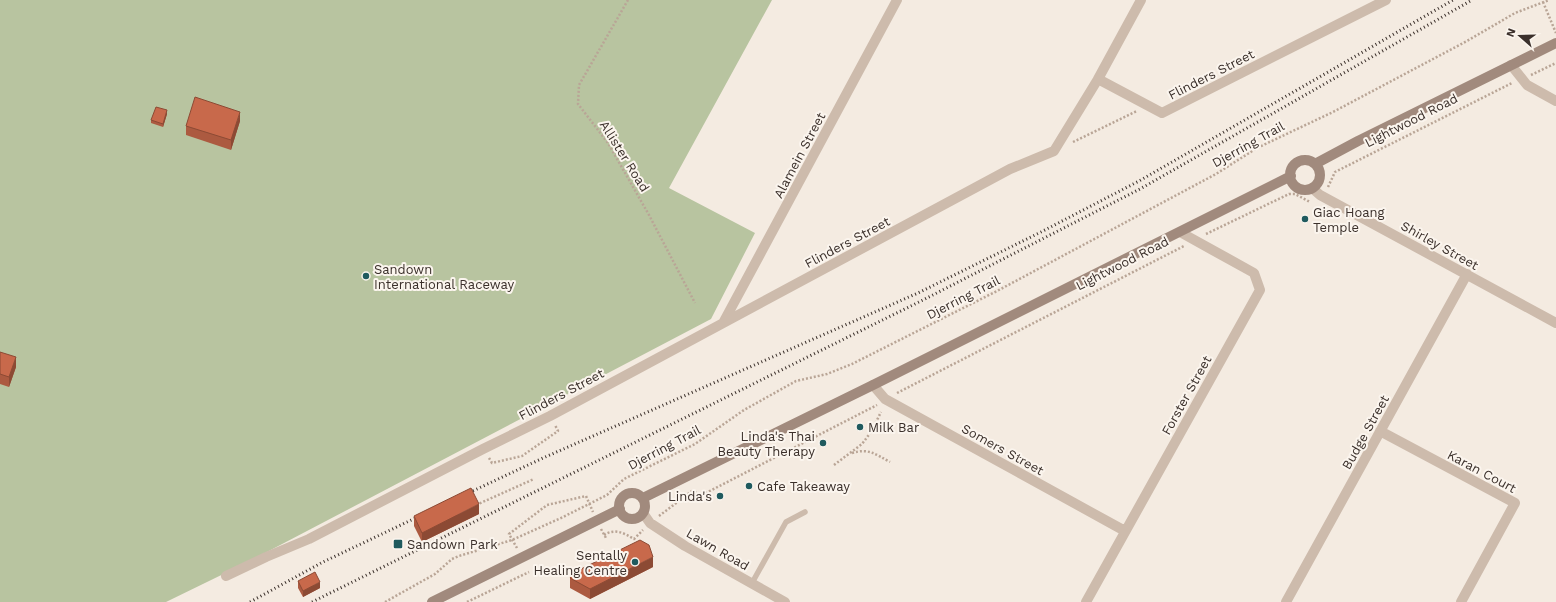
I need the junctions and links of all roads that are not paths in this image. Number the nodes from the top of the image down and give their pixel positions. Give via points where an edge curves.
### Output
1 (897, 0) edge
2 (1141, 0) edge
3 (1386, 0) edge
4 (1556, 43) edge
5 (1511, 65) junction
6 (1098, 79) junction
7 (1556, 101) edge
8 (1315, 164) junction
9 (1290, 176) junction
10 (1312, 188) junction
11 (1180, 232) junction
12 (1467, 274) junction
13 (723, 323) junction
14 (1556, 323) edge
15 (873, 385) junction
16 (1380, 431) junction
17 (643, 498) junction
18 (620, 509) junction
19 (805, 512) dead end
20 (643, 513) junction
21 (1125, 531) junction
22 (226, 576) dead end
23 (752, 584) junction
24 (770, 598) edge
25 (432, 602) edge
26 (785, 602) edge
27 (1086, 602) edge
28 (1286, 602) edge
29 (1461, 602) edge

1 - 13 street, Alamein Street
2 - 6 street
3 - 6 street, Flinders Street via 1162,113
4 - 5 main road, Lightwood Road
5 - 7 street via 1527,85
5 - 8 main road, Lightwood Road
6 - 13 street, Flinders Street via 1054,151 1010,169
8 - 9 main road via 1306,160 1296,163
8 - 10 main road via 1320,177
9 - 10 main road via 1298,188
9 - 11 main road, Lightwood Road
10 - 12 street, Shirley Street via 1320,195
11 - 15 main road, Lightwood Road
11 - 21 street, Forster Street via 1254,273 1260,290
12 - 14 street, Shirley Street
12 - 16 street, Budge Street
13 - 22 street, Flinders Street via 550,416 292,547
15 - 17 main road, Lightwood Road
15 - 21 street, Somers Street via 885,399
16 - 28 street, Budge Street
16 - 29 street, Karan Court via 1515,503
17 - 18 main road via 636,493 627,494 621,500
17 - 20 main road
18 - 20 main road via 624,516 632,518
18 - 25 main road
19 - 23 lane via 786,522
20 - 23 street, Lawn Road via 650,523 685,546
21 - 27 street, Forster Street
23 - 24 street, Lawn Road
24 - 26 street, Lawn Road

